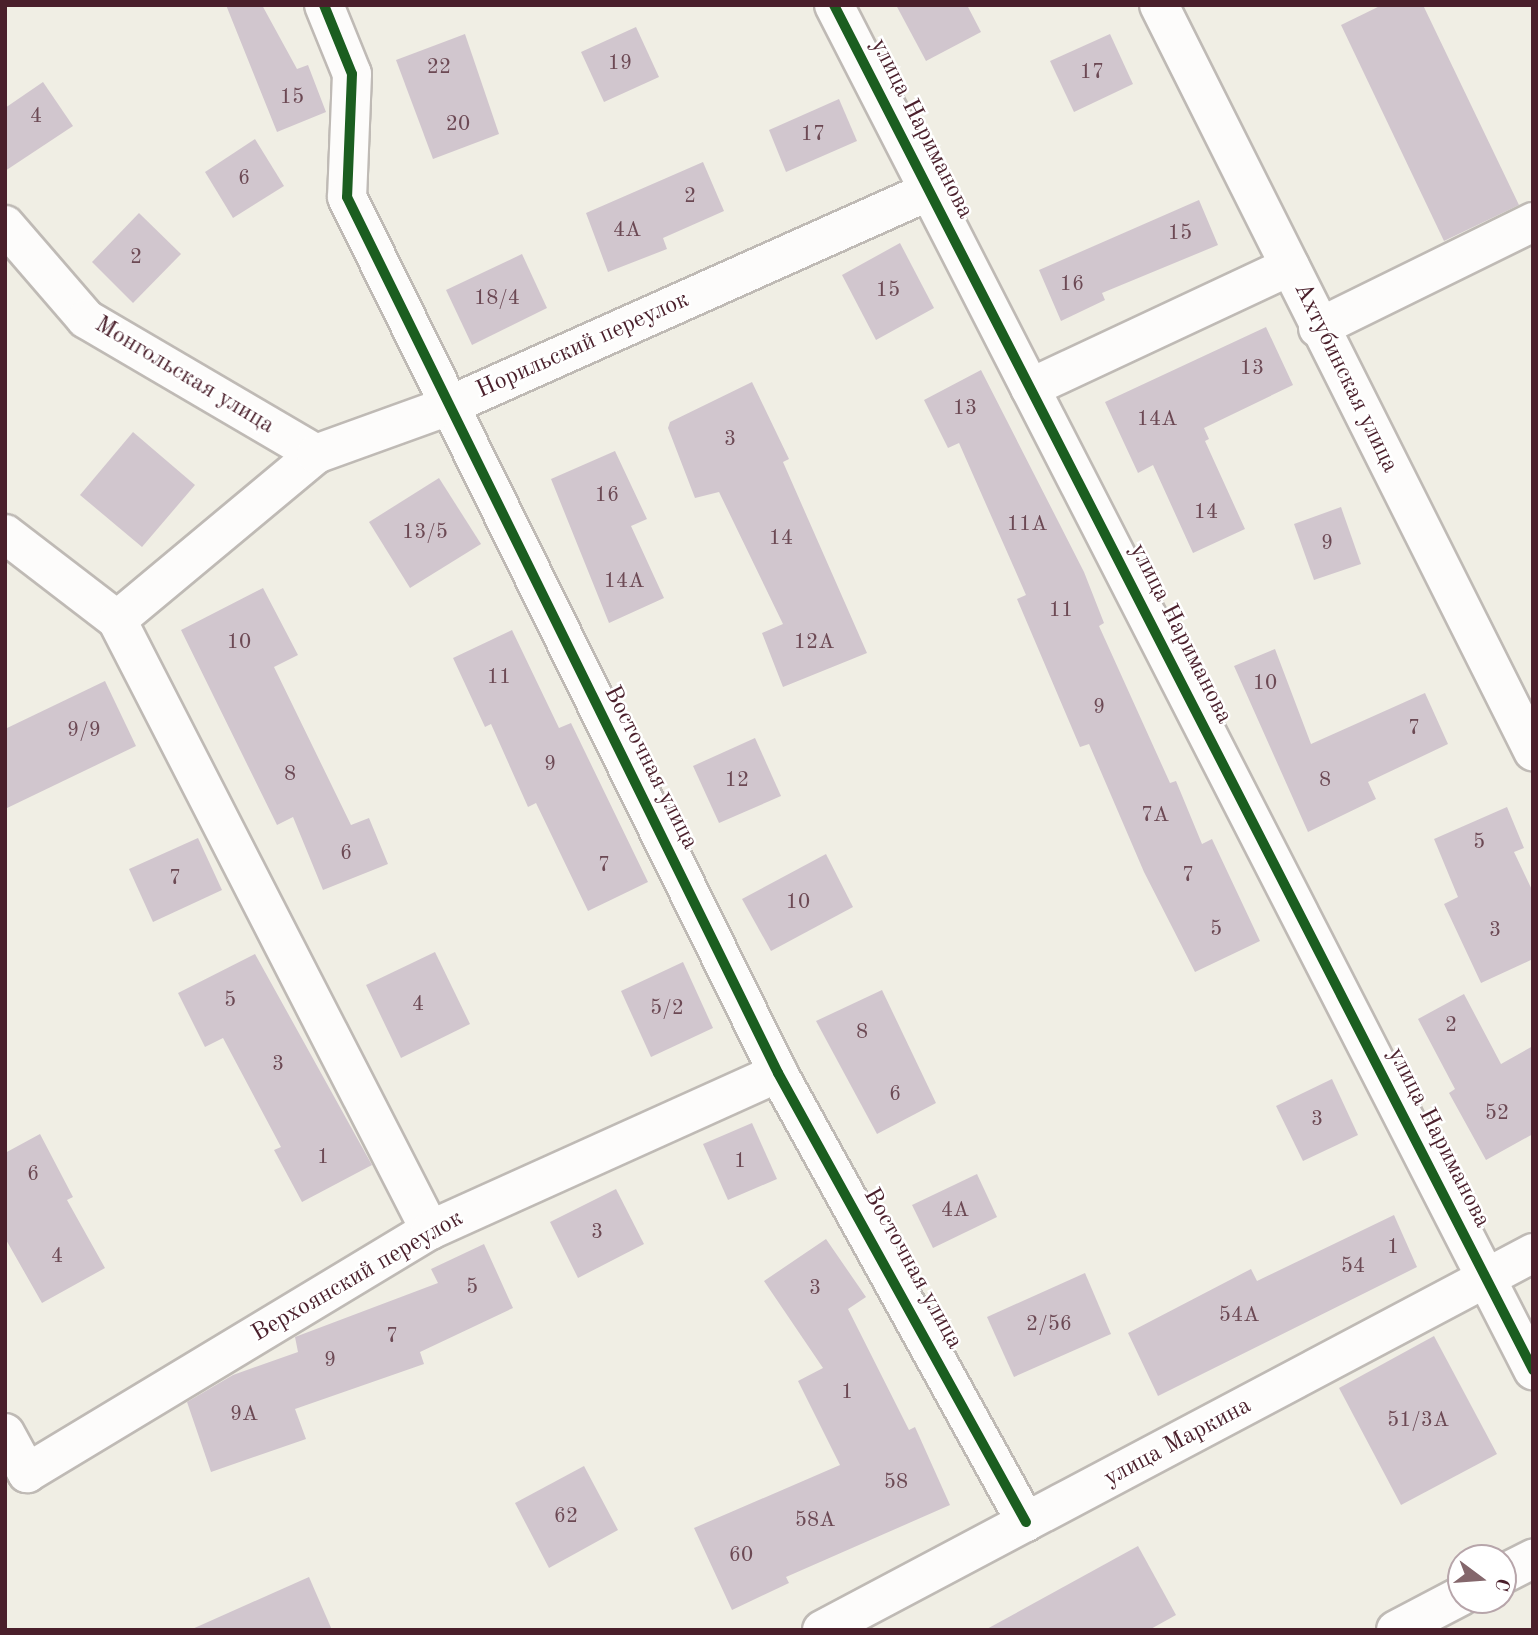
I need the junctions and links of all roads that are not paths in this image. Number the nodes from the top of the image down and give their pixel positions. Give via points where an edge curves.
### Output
1 (324, 5) edge
2 (834, 5) edge
3 (1159, 5) edge
4 (929, 191) junction
5 (1533, 222) edge
6 (5, 225) edge
7 (1290, 266) junction
8 (1318, 328) junction
9 (1030, 388) junction
10 (446, 407) junction
11 (316, 454) junction
12 (5, 534) edge
13 (117, 620) junction
14 (1533, 751) edge
15 (778, 1073) junction
16 (430, 1230) junction
17 (1533, 1254) edge
18 (1488, 1281) junction
19 (1533, 1370) edge
20 (5, 1433) edge
21 (1026, 1522) junction
22 (1533, 1559) edge
23 (1517, 1567) edge
24 (1447, 1603) edge
25 (822, 1630) edge
26 (1396, 1630) edge

1 - 10 street, Восточная улица via 352,74 347,197
2 - 4 street, улица Нариманова
3 - 7 street, Ахтубинская улица
4 - 9 street, улица Нариманова
4 - 10 street, Норильский переулок
5 - 8 street
6 - 11 street, Монгольская улица via 86,319
7 - 8 street, Ахтубинская улица
7 - 9 street
8 - 14 street, Ахтубинская улица
9 - 18 street, улица Нариманова
10 - 11 street, Норильский переулок
10 - 15 street, Восточная улица
11 - 13 street, Норильский переулок
12 - 13 street
13 - 16 street
15 - 16 street, Верхоянский переулок
15 - 21 street, Восточная улица
16 - 20 street, Верхоянский переулок via 27,1473
17 - 18 street, улица Маркина
18 - 19 street, улица Нариманова
18 - 21 street, улица Маркина
21 - 25 street, улица Маркина
22 - 23 street
24 - 26 street

